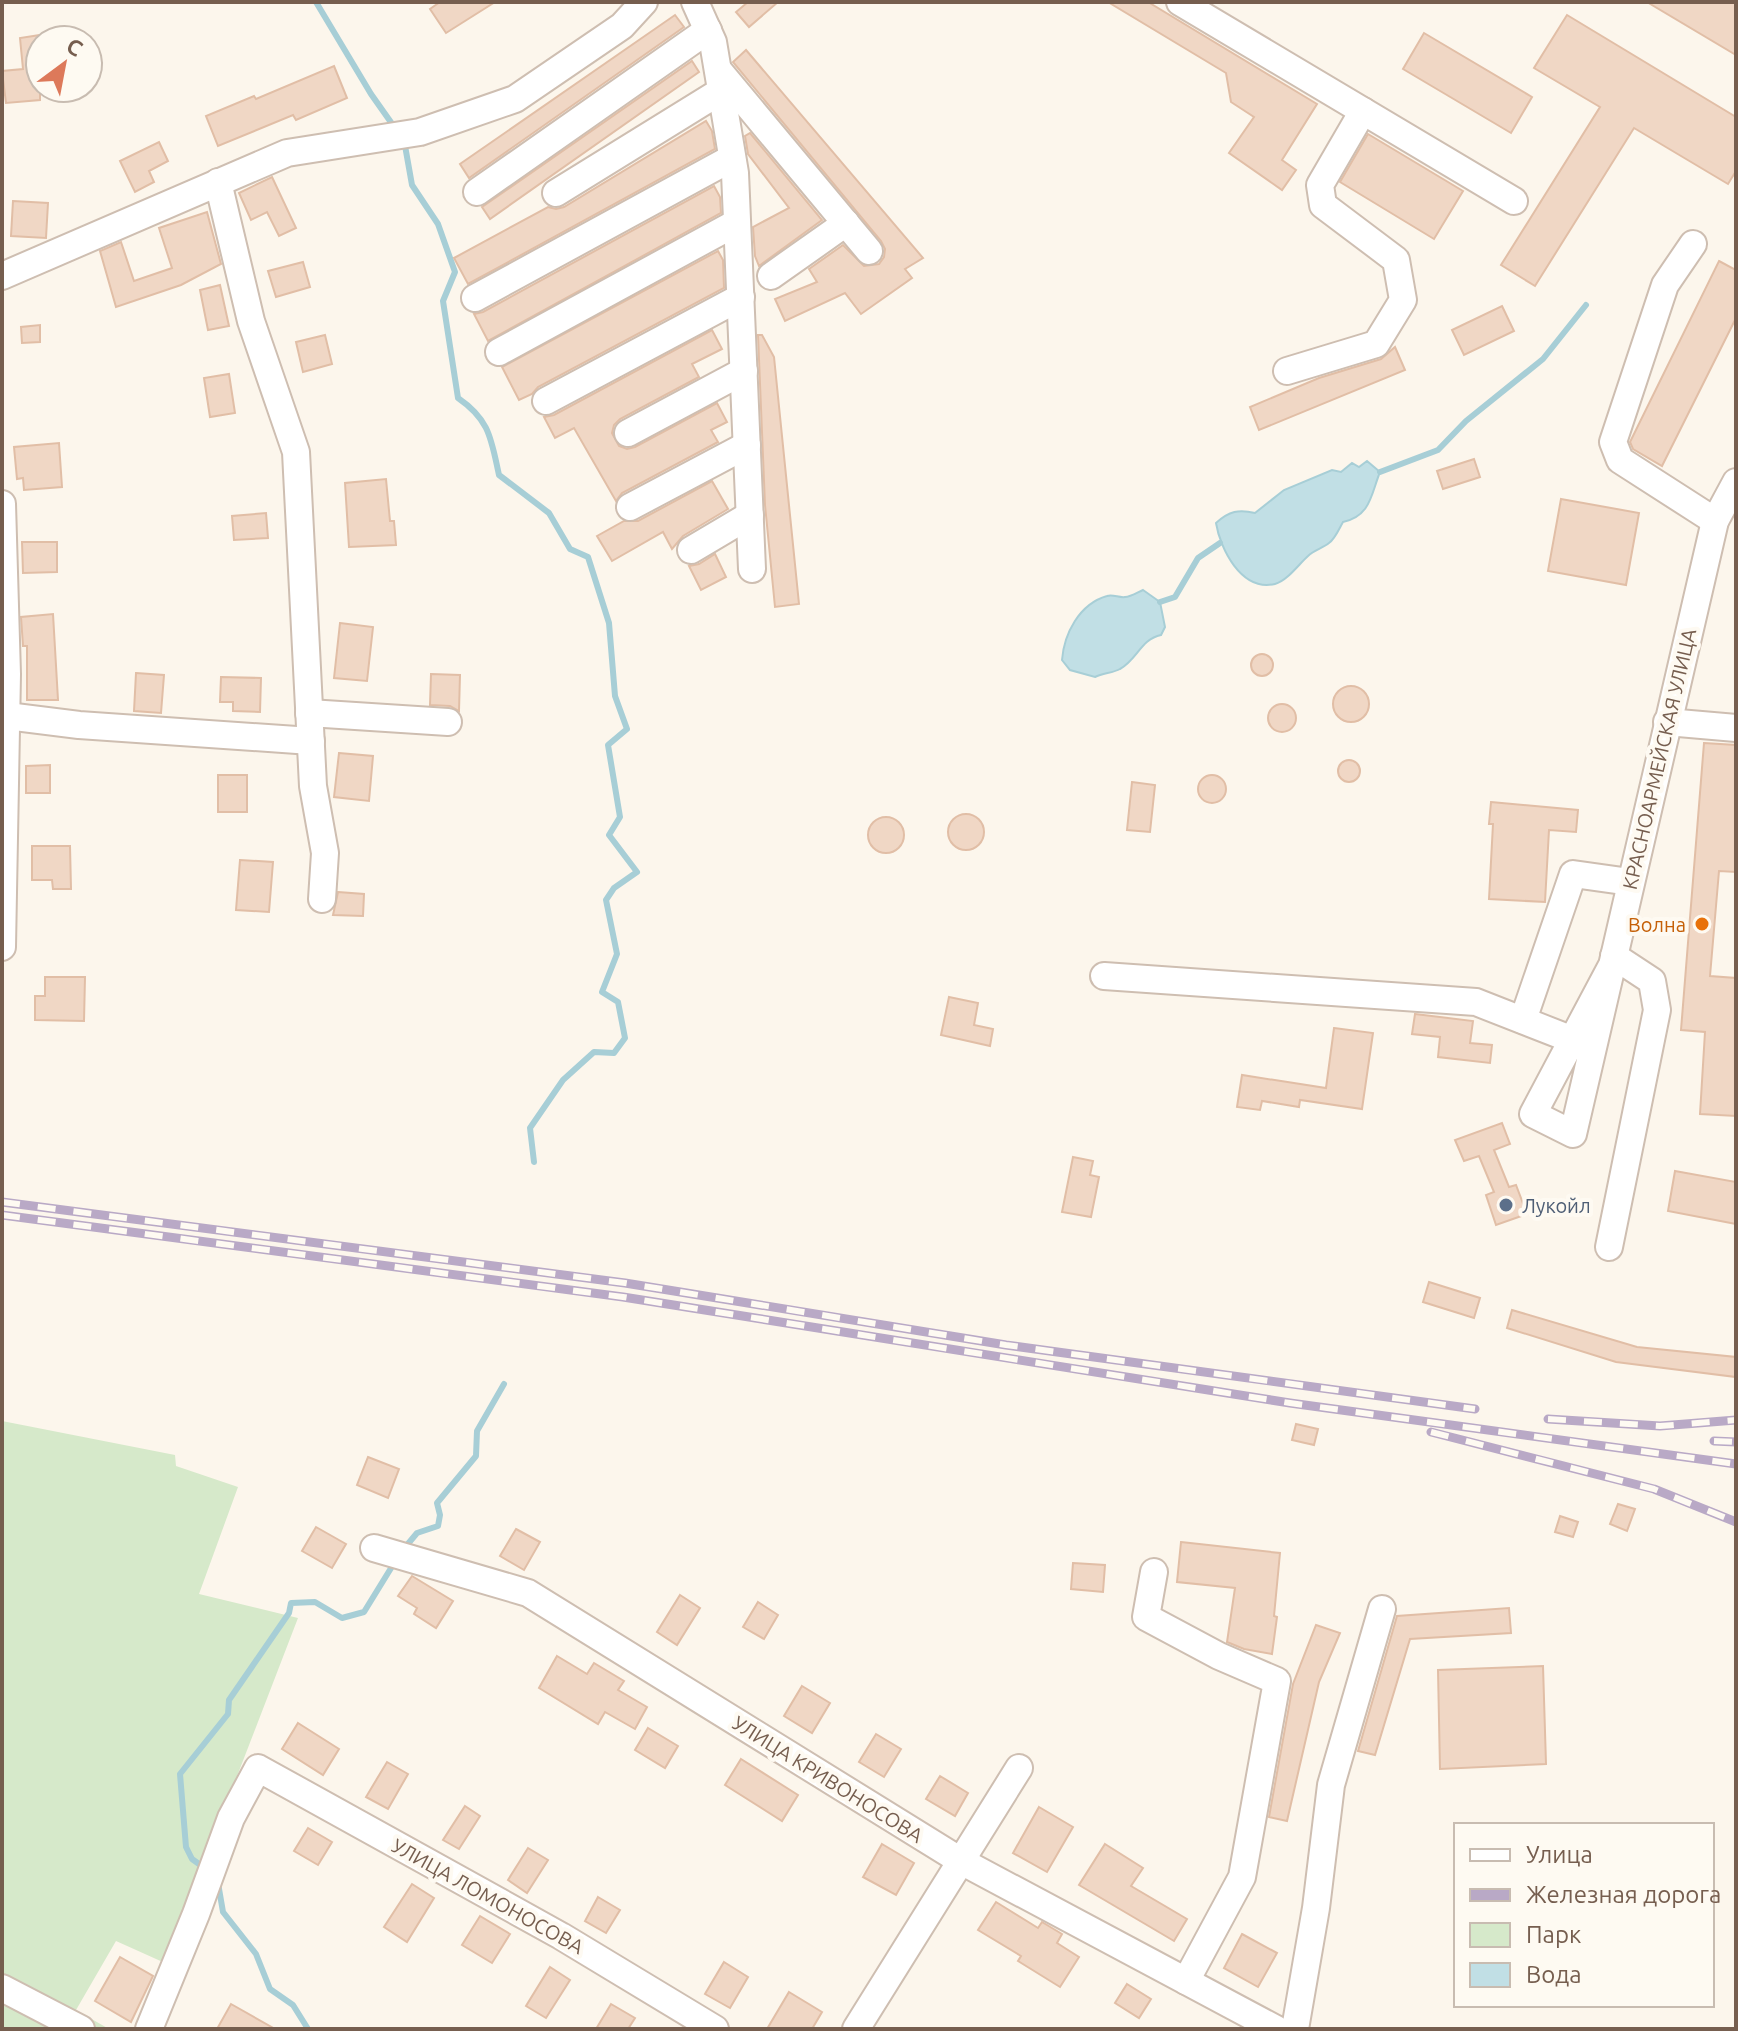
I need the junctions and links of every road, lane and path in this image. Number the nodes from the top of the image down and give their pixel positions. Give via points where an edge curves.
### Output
1 (644, 2) edge
2 (695, 2) edge
3 (1180, 2) edge
4 (708, 30) junction
5 (719, 80) junction
6 (1363, 111) junction
7 (732, 158) junction
8 (218, 182) junction
9 (477, 192) dead end
10 (556, 193) dead end
11 (1514, 201) dead end
12 (736, 223) junction
13 (846, 223) junction
14 (1693, 244) dead end
15 (869, 251) dead end
16 (2, 276) edge
17 (771, 276) dead end
18 (741, 297) junction
19 (475, 298) dead end
20 (499, 352) dead end
21 (744, 371) junction
22 (1287, 371) dead end
23 (546, 401) dead end
24 (628, 433) dead end
25 (747, 445) junction
26 (1736, 482) edge
27 (2, 504) edge
28 (630, 507) dead end
29 (750, 515) junction
30 (1715, 521) junction
31 (691, 550) dead end
32 (752, 569) dead end
33 (309, 713) junction
34 (7, 716) junction
35 (448, 722) dead end
36 (1667, 722) junction
37 (1736, 728) edge
38 (311, 741) junction
39 (1630, 882) junction
40 (322, 899) dead end
41 (2, 947) edge
42 (1612, 962) junction
43 (1104, 976) dead end
44 (1523, 1020) junction
45 (1573, 1040) junction
46 (1609, 1247) dead end
47 (374, 1548) dead end
48 (1154, 1572) dead end
49 (1382, 1609) dead end
50 (1019, 1768) dead end
51 (961, 1861) junction
52 (1186, 1981) junction
53 (2, 1988) edge
54 (81, 2029) edge
55 (149, 2029) edge
56 (715, 2029) edge
57 (856, 2029) edge
58 (1276, 2029) edge
59 (1295, 2029) edge

1 - 8 street via 622,26 515,99 402,135 287,153
2 - 4 street
3 - 6 street
4 - 5 street
4 - 9 street
5 - 7 street
5 - 10 street
5 - 13 street
6 - 11 street
6 - 22 street via 1320,185 1323,205 1396,260 1403,300 1376,344
7 - 12 street
7 - 19 street
8 - 16 street
8 - 33 street via 251,321 296,452
12 - 18 street
12 - 20 street
13 - 15 street
13 - 17 street
14 - 30 street via 1665,285 1613,442 1620,460
18 - 21 street
18 - 23 street
21 - 24 street
21 - 25 street
25 - 28 street
25 - 29 street
26 - 30 street, КРАСНОАРМЕЙСКАЯ УЛИЦА
27 - 34 street
29 - 31 street
29 - 32 street
30 - 36 street, КРАСНОАРМЕЙСКАЯ УЛИЦА
33 - 35 street
33 - 38 street
34 - 38 street
34 - 41 street
36 - 37 street
36 - 39 street, КРАСНОАРМЕЙСКАЯ УЛИЦА
38 - 40 street via 325,853
39 - 42 street, КРАСНОАРМЕЙСКАЯ УЛИЦА
39 - 44 street via 1573,874
42 - 45 street
42 - 45 street, КРАСНОАРМЕЙСКАЯ УЛИЦА via 1573,1134 1533,1114
42 - 46 street via 1652,981 1657,1010
43 - 44 street via 1476,1002
44 - 45 street
47 - 51 street, УЛИЦА КРИВОНОСОВА via 528,1593
48 - 52 street via 1146,1617 1277,1681 1242,1877
49 - 59 street via 1331,1785
50 - 51 street
51 - 52 street, УЛИЦА КРИВОНОСОВА
51 - 57 street
52 - 58 street, УЛИЦА КРИВОНОСОВА
53 - 54 street
55 - 56 street, УЛИЦА ЛОМОНОСОВА via 231,1818 258,1768 561,1936

